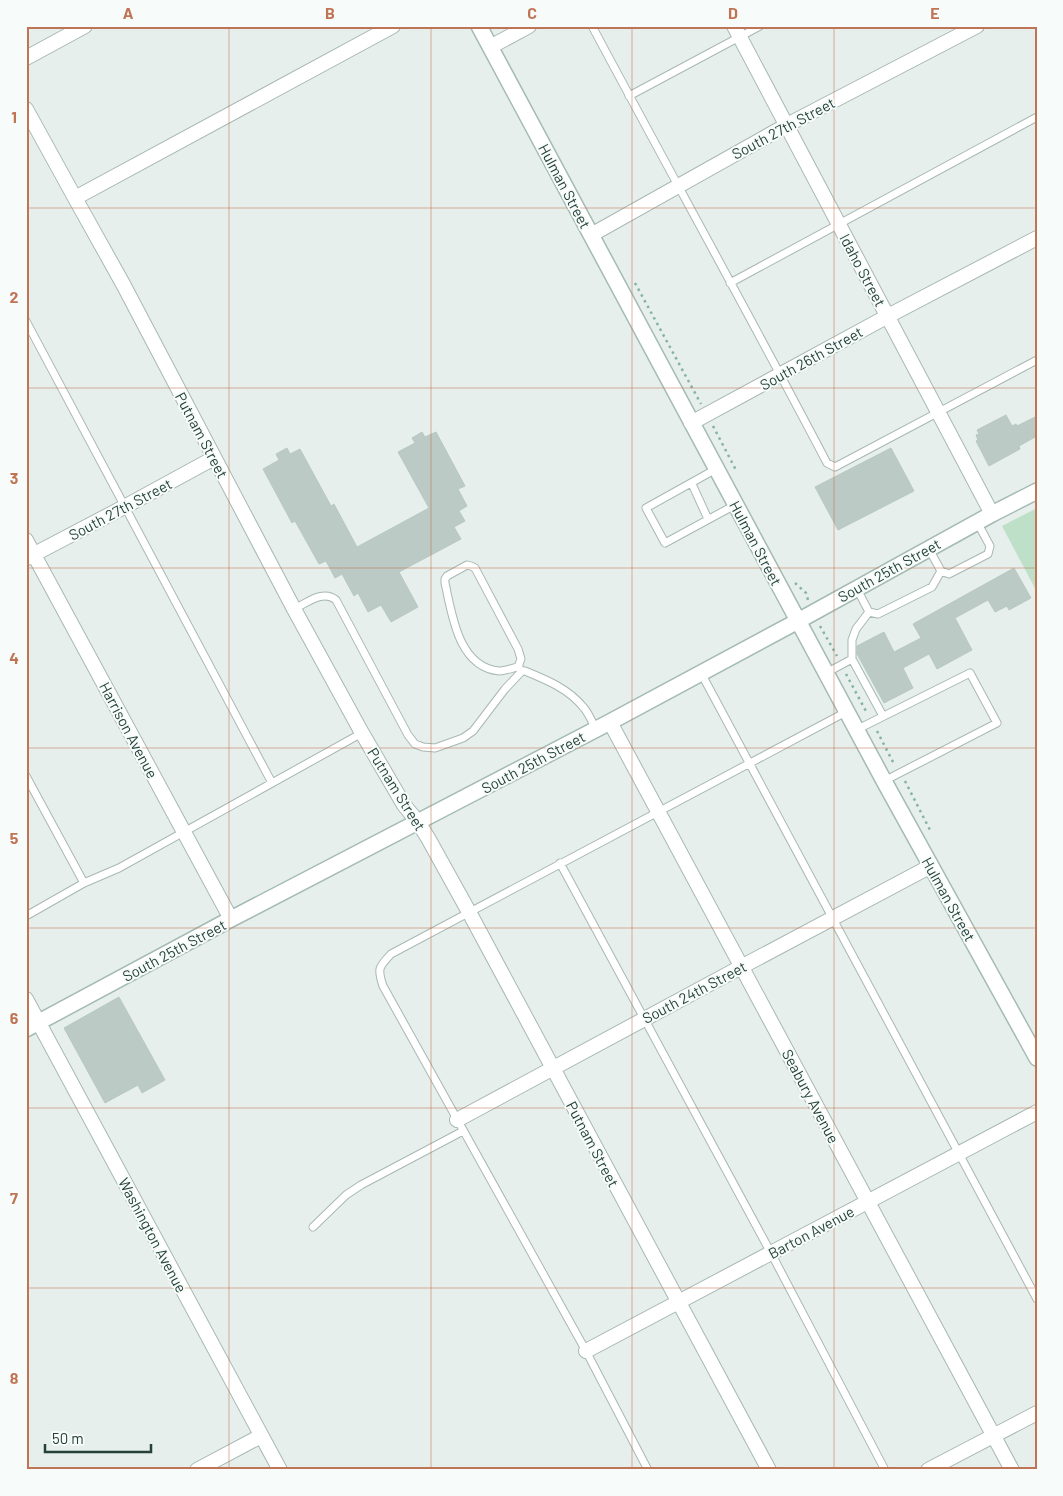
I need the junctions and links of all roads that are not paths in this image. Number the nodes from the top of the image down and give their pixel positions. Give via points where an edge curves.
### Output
1 (85, 26) edge
2 (393, 26) edge
3 (479, 26) edge
4 (529, 26) edge
5 (592, 26) edge
6 (760, 26) edge
7 (977, 26) edge
8 (737, 32) edge
9 (490, 47) junction
10 (26, 58) edge
11 (629, 96) junction
12 (26, 109) edge
13 (1037, 117) edge
14 (787, 125) junction
15 (677, 186) junction
16 (75, 198) junction
17 (839, 224) junction
18 (591, 235) junction
19 (1037, 238) edge
20 (730, 283) junction
21 (888, 316) junction
22 (26, 321) edge
23 (1037, 360) edge
24 (780, 374) junction
25 (939, 412) junction
26 (691, 422) junction
27 (214, 458) junction
28 (716, 469) junction
29 (692, 484) junction
30 (1037, 491) edge
31 (735, 505) junction
32 (126, 506) junction
33 (992, 514) junction
34 (708, 519) junction
35 (977, 522) junction
36 (26, 540) edge
37 (929, 549) junction
38 (30, 556) edge
39 (941, 571) junction
40 (856, 588) junction
41 (294, 609) junction
42 (869, 612) junction
43 (798, 621) junction
44 (852, 659) junction
45 (520, 669) junction
46 (701, 673) junction
47 (826, 673) junction
48 (846, 712) junction
49 (883, 716) junction
50 (610, 722) junction
51 (596, 729) junction
52 (856, 730) junction
53 (362, 733) junction
54 (750, 764) junction
55 (26, 776) edge
56 (884, 781) junction
57 (272, 783) junction
58 (658, 812) junction
59 (418, 822) junction
60 (184, 832) junction
61 (560, 863) junction
62 (931, 866) junction
63 (84, 883) junction
64 (469, 912) junction
65 (26, 916) edge
66 (832, 918) junction
67 (231, 919) junction
68 (741, 966) junction
69 (26, 999) edge
70 (645, 1018) junction
71 (32, 1026) edge
72 (1037, 1058) edge
73 (553, 1068) junction
74 (1037, 1112) edge
75 (460, 1125) junction
76 (958, 1154) junction
77 (868, 1202) junction
78 (313, 1227) dead end
79 (771, 1253) junction
80 (1037, 1299) edge
81 (678, 1302) junction
82 (586, 1351) junction
83 (1037, 1413) edge
84 (261, 1436) junction
85 (994, 1436) junction
86 (197, 1470) edge
87 (280, 1470) edge
88 (648, 1470) edge
89 (769, 1470) edge
90 (885, 1470) edge
91 (928, 1470) edge
92 (1012, 1470) edge

1 - 10 street
2 - 16 street
3 - 9 street, Hulman Street
4 - 9 street
5 - 11 lane
6 - 8 lane
7 - 14 street, South 27th Street
8 - 11 lane
8 - 14 street, Idaho Street
9 - 18 street, Hulman Street
11 - 15 lane
12 - 16 street, Putnam Street
13 - 17 lane
14 - 15 street, South 27th Street
14 - 17 street, Idaho Street
15 - 18 street, South 27th Street
15 - 20 lane
16 - 27 street, Putnam Street
17 - 20 lane
17 - 21 street, Idaho Street
18 - 26 street, Hulman Street
19 - 21 street, South 26th Street
20 - 24 lane
21 - 24 street, South 26th Street
21 - 25 street, Idaho Street
22 - 32 lane
23 - 25 lane
24 - 25 lane via 827,463 835,467
24 - 26 street, South 26th Street
25 - 33 street, Idaho Street
26 - 28 street, Hulman Street
27 - 32 street, South 27th Street
27 - 41 street, Putnam Street
28 - 29 lane
28 - 31 street, Hulman Street
29 - 34 lane
29 - 34 lane via 646,508 665,543
30 - 33 street, South 25th Street
31 - 34 lane
31 - 43 street, Hulman Street
32 - 38 street, South 27th Street
32 - 57 lane
33 - 35 street, South 25th Street
35 - 37 street, South 25th Street
35 - 39 lane via 990,546 988,554 950,574
36 - 38 street, Harrison Avenue
37 - 39 lane
37 - 40 street, South 25th Street
38 - 60 street, Harrison Avenue
39 - 42 lane via 932,588 878,614
40 - 42 lane
40 - 43 street, South 25th Street
41 - 45 lane via 323,595 336,600 408,735 415,744 423,747 434,748 473,731
41 - 53 street, Putnam Street
42 - 44 lane via 852,640
43 - 46 street, South 25th Street
43 - 47 street, Hulman Street
44 - 47 lane
44 - 49 lane
45 - 45 lane via 499,671 484,666 463,647 445,583 447,576 467,566 474,568 518,649
45 - 51 lane via 556,684 571,695
46 - 50 street, South 25th Street
46 - 54 lane
47 - 48 street, Hulman Street
48 - 52 street, Hulman Street
48 - 54 lane
49 - 52 lane
49 - 56 lane via 970,673 997,723
50 - 51 street, South 25th Street
50 - 58 street, Seabury Avenue
51 - 59 street, South 25th Street
52 - 56 street, Hulman Street
53 - 57 lane
53 - 59 street, Putnam Street via 404,805
54 - 58 lane
54 - 66 lane
55 - 63 lane
56 - 62 street, Hulman Street
57 - 60 lane
58 - 61 lane
58 - 68 street, Seabury Avenue
59 - 64 street, Putnam Street
59 - 67 street, South 25th Street
60 - 63 lane via 119,868
60 - 67 street, Harrison Avenue
61 - 64 lane
61 - 70 lane
62 - 66 street, South 24th Street
62 - 72 street, Hulman Street
63 - 65 lane
64 - 73 street, Putnam Street
64 - 75 lane via 391,954 378,973
66 - 68 street, South 24th Street
66 - 76 lane
67 - 71 street, South 25th Street
68 - 70 street, South 24th Street
68 - 77 street, Seabury Avenue
69 - 71 street, Washington Avenue
70 - 73 street, South 24th Street
70 - 79 lane
71 - 84 street, Washington Avenue
73 - 75 street, South 24th Street
73 - 81 street, Putnam Street
74 - 76 street, Barton Avenue
75 - 78 lane via 346,1195
75 - 82 lane
76 - 77 street, Barton Avenue
76 - 80 lane
77 - 79 street, Barton Avenue
77 - 85 street, Seabury Avenue
79 - 81 street, Barton Avenue
79 - 90 lane
81 - 82 street, Barton Avenue
81 - 89 street, Putnam Street
82 - 88 lane
83 - 85 street
84 - 86 street
84 - 87 street, Washington Avenue
85 - 91 street
85 - 92 street, Seabury Avenue

